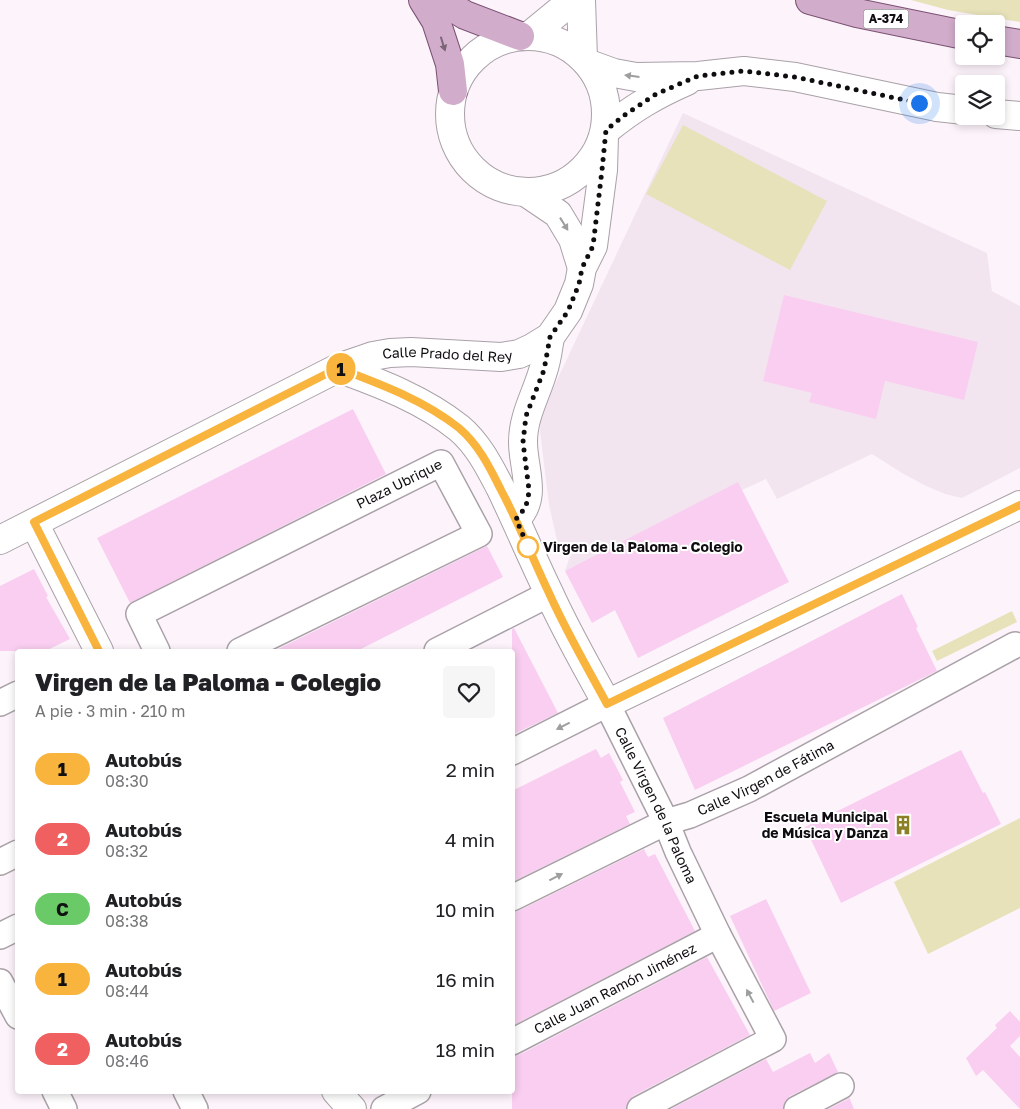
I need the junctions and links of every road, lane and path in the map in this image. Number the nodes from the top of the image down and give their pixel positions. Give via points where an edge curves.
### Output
1 (423, 0) edge
2 (440, 0) edge
3 (573, 0) edge
4 (581, 0) edge
5 (810, 0) edge
6 (955, 33) edge
7 (525, 36) junction
8 (1005, 42) edge
9 (1020, 44) edge
10 (586, 61) junction
11 (698, 76) junction
12 (453, 91) junction
13 (955, 109) edge
14 (1005, 115) edge
15 (1020, 116) edge
16 (605, 133) junction
17 (527, 192) junction
18 (582, 268) junction
19 (550, 337) junction
20 (338, 368) junction
21 (1020, 505) edge
22 (516, 519) junction
23 (34, 522) junction
24 (0, 540) edge
25 (549, 594) junction
26 (1015, 645) dead end
27 (98, 649) edge
28 (156, 649) edge
29 (244, 649) edge
30 (441, 649) edge
31 (15, 696) edge
32 (0, 703) edge
33 (607, 704) junction
34 (515, 750) edge
35 (666, 822) junction
36 (15, 854) edge
37 (0, 862) edge
38 (515, 897) edge
39 (15, 928) edge
40 (718, 935) junction
41 (0, 936) edge
42 (0, 982) edge
43 (15, 1010) edge
44 (515, 1040) edge
45 (841, 1086) dead end
46 (57, 1094) edge
47 (188, 1094) edge
48 (338, 1094) edge
49 (412, 1094) edge
50 (64, 1109) edge
51 (195, 1109) edge
52 (352, 1109) edge
53 (384, 1109) edge
54 (640, 1109) edge
55 (797, 1109) edge

1 -> 12 main road via 436,21 450,64
2 - 7 main road via 465,15
3 - 7 street
4 - 10 street
5 - 6 main road, A-374
7 - 10 street via 549,38 567,46
7 - 12 street via 498,42 478,54 463,70
8 - 9 main road
11 -> 10 street via 636,77 614,73
10 - 16 street via 601,84 607,107
11 - 13 street via 744,71 795,77
11 - 16 street via 656,94
12 - 17 street via 450,115 454,139 465,160 482,177 503,189
14 - 15 street
16 - 17 street via 593,159 576,177 553,189
16 - 18 street, Calle Prado del Rey via 593,246
17 -> 18 street via 558,214 573,239
18 - 19 street, Calle Prado del Rey via 571,304
19 - 20 street, Calle Prado del Rey via 519,354 390,353
19 - 22 street via 544,370 526,416 523,442 529,490 525,508
20 - 22 street, Calle Virgen de la Paloma via 418,402 460,429 481,453
20 - 23 street, Calle Prado del Rey
21 - 33 street
22 - 25 street, Calle Virgen de la Paloma
23 - 24 street, Calle Prado del Rey
23 - 27 street
25 - 30 street
25 - 33 street, Calle Virgen de la Paloma
26 - 35 street, Calle Virgen de Fátima via 749,789
28 - 29 street, Plaza Ubrique via 139,614 441,463 478,534
31 - 32 street
33 -> 34 street
33 - 35 street, Calle Virgen de la Paloma
38 -> 35 street, Calle Virgen de Fátima
35 - 40 street, Calle Virgen de la Paloma via 678,852 696,879
36 - 37 street
39 - 41 street
40 - 44 street, Calle Juan Ramón Jiménez
54 -> 40 street, Calle Virgen de la Paloma via 773,1039
42 - 43 street
45 - 55 street
46 - 50 street
47 - 51 street
48 - 52 street
49 - 53 street

